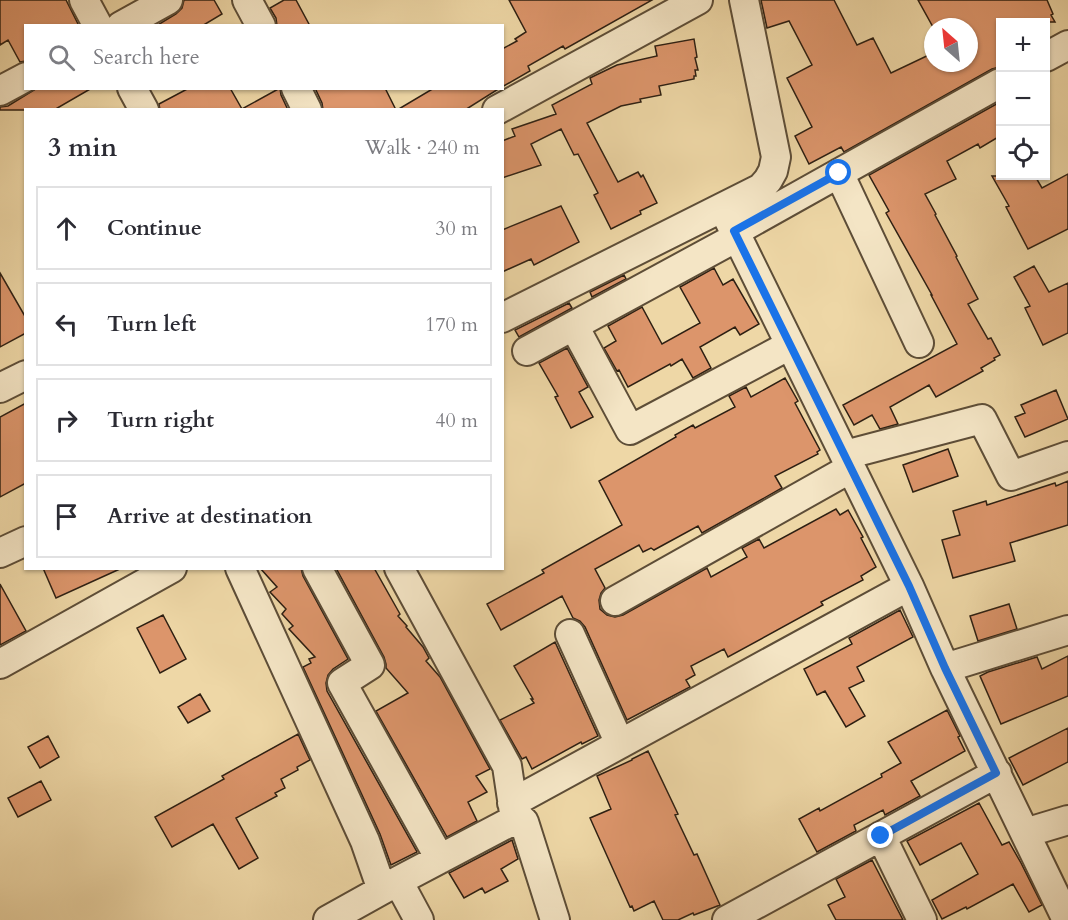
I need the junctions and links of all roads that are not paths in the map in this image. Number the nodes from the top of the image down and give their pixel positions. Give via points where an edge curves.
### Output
1 (84, 0) edge
2 (168, 0) edge
3 (247, 0) edge
4 (698, 0) edge
5 (744, 0) edge
6 (97, 24) edge
7 (125, 24) edge
8 (260, 24) edge
9 (1068, 45) edge
10 (1050, 55) edge
11 (24, 78) edge
12 (996, 85) edge
13 (133, 90) edge
14 (297, 90) edge
15 (0, 91) edge
16 (143, 108) edge
17 (307, 108) edge
18 (501, 108) edge
19 (839, 173) junction
20 (731, 225) junction
21 (504, 317) edge
22 (574, 326) junction
23 (919, 343) dead end
24 (790, 345) junction
25 (527, 351) dead end
26 (24, 376) edge
27 (0, 388) edge
28 (1068, 456) edge
29 (848, 461) junction
30 (24, 542) edge
31 (0, 553) edge
32 (168, 570) edge
33 (241, 570) edge
34 (317, 570) edge
35 (400, 570) edge
36 (909, 586) junction
37 (615, 601) dead end
38 (1068, 630) edge
39 (570, 634) dead end
40 (0, 664) edge
41 (945, 668) junction
42 (620, 744) junction
43 (996, 773) junction
44 (513, 808) junction
45 (1068, 820) edge
46 (1025, 833) junction
47 (881, 836) junction
48 (440, 859) junction
49 (390, 886) junction
50 (328, 920) edge
51 (419, 920) edge
52 (555, 920) edge
53 (727, 920) edge
54 (922, 920) edge
55 (1067, 920) edge

1 - 6 street
2 - 7 street
3 - 8 street
4 - 18 street
5 - 20 street via 776,157 768,180
9 - 10 street
11 - 15 street
12 - 19 street
13 - 16 street
14 - 17 street
19 - 20 street
19 - 23 street
20 - 21 street
20 - 22 street
20 - 24 street
22 - 24 street via 630,430
22 - 25 street
24 - 29 street
26 - 27 street
28 - 29 street via 1011,476 982,419
29 - 36 street
29 - 37 street
30 - 31 street
32 - 40 street
33 - 49 street via 365,841
34 - 48 street via 370,665 342,682
35 - 44 street via 507,766
36 - 41 street
36 - 42 street
38 - 41 street
39 - 42 street
41 - 43 street
42 - 44 street
43 - 46 street
43 - 47 street
44 - 48 street via 512,820
44 - 52 street via 524,822
45 - 46 street
46 - 55 street
47 - 53 street
47 - 54 street
48 - 49 street
49 - 50 street
49 - 51 street

